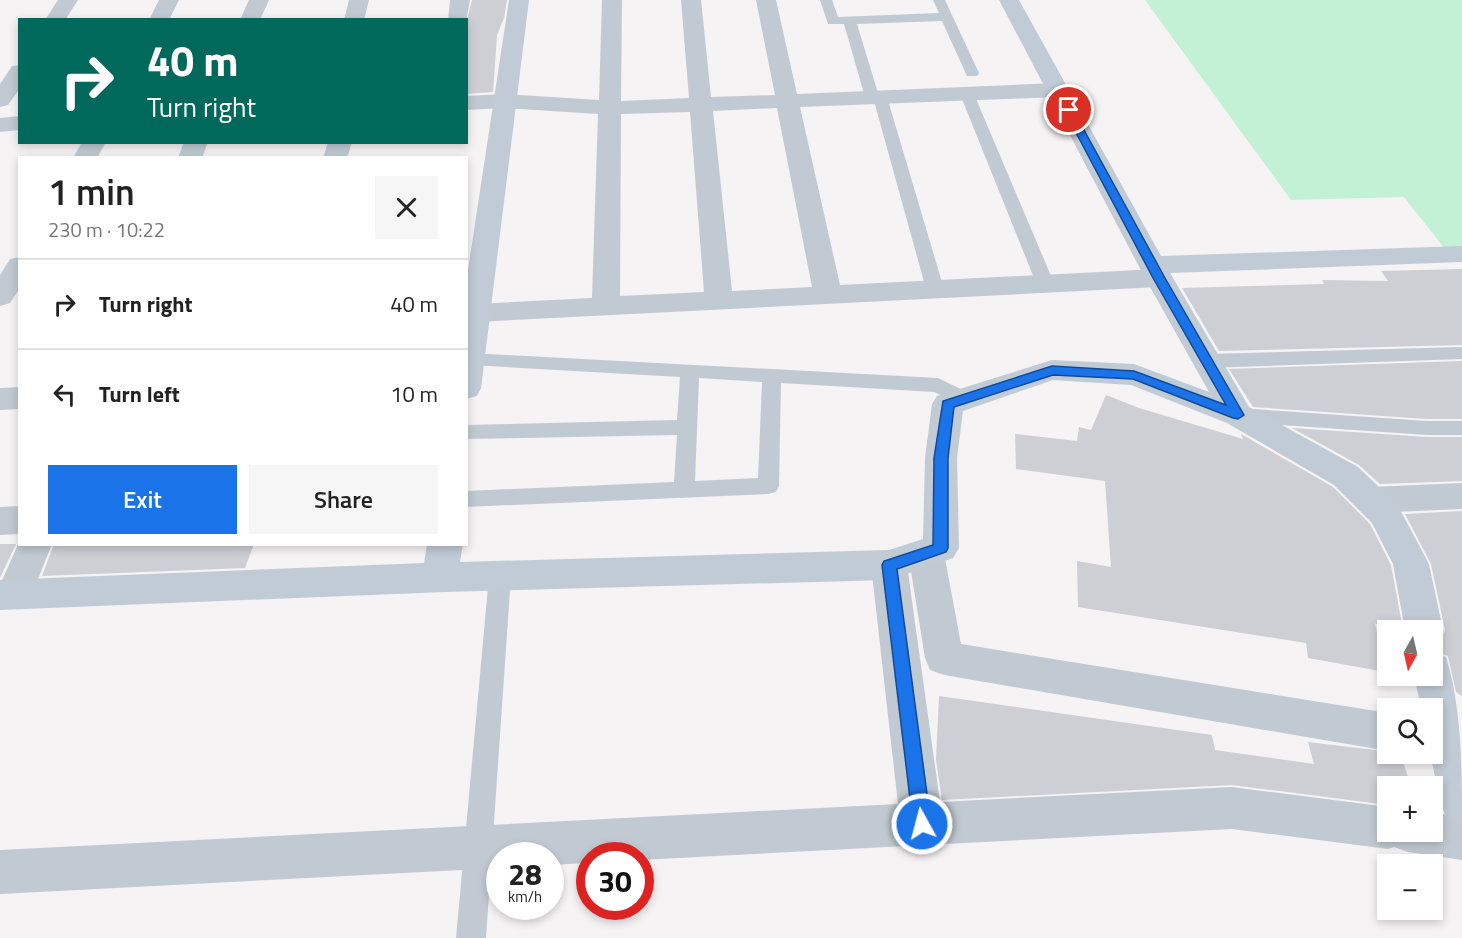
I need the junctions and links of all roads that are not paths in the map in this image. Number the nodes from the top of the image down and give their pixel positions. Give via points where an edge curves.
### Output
1 (68, 0) edge
2 (169, 0) edge
3 (250, 0) edge
4 (258, 0) edge
5 (359, 0) edge
6 (460, 0) edge
7 (519, 0) edge
8 (612, 0) edge
9 (691, 0) edge
10 (766, 0) edge
11 (826, 0) edge
12 (939, 0) edge
13 (1010, 0) edge
14 (946, 17) junction
15 (56, 18) edge
16 (160, 18) edge
17 (251, 18) edge
18 (354, 18) edge
19 (458, 18) edge
20 (849, 20) junction
21 (18, 74) edge
22 (969, 83) junction
23 (1058, 90) junction
24 (876, 97) junction
25 (0, 100) edge
26 (787, 100) junction
27 (505, 101) junction
28 (468, 102) edge
29 (700, 105) junction
30 (610, 108) junction
31 (18, 123) edge
32 (0, 125) edge
33 (1462, 254) edge
34 (18, 268) edge
35 (1156, 271) junction
36 (474, 278) edge
37 (1045, 283) junction
38 (935, 289) junction
39 (828, 295) junction
40 (0, 298) edge
41 (18, 298) edge
42 (719, 300) junction
43 (606, 307) junction
44 (476, 313) junction
45 (1462, 353) edge
46 (1207, 361) junction
47 (690, 371) junction
48 (468, 375) edge
49 (772, 376) junction
50 (18, 398) edge
51 (0, 399) edge
52 (964, 399) junction
53 (1238, 415) junction
54 (687, 426) junction
55 (1462, 428) edge
56 (468, 432) edge
57 (684, 489) junction
58 (1462, 496) edge
59 (468, 499) edge
60 (1371, 500) junction
61 (18, 520) edge
62 (0, 521) edge
63 (35, 546) edge
64 (926, 553) junction
65 (443, 561) edge
66 (890, 565) junction
67 (500, 576) junction
68 (7, 594) edge
69 (1422, 620) edge
70 (1377, 730) edge
71 (1443, 749) edge
72 (1462, 804) edge
73 (922, 824) junction
74 (1377, 827) edge
75 (1443, 836) edge
76 (1462, 838) edge
77 (479, 846) junction
78 (0, 872) edge
79 (471, 938) edge

1 - 15 street
2 - 16 street
3 - 4 street
4 - 17 street
5 - 18 street
6 - 19 street
7 - 27 street
8 - 30 street
9 - 29 street
10 - 26 street
11 - 20 lane via 833,21
12 - 14 lane
13 - 23 street
14 - 20 lane via 903,14
14 - 22 lane
20 - 24 lane
21 - 25 street
22 - 23 street
22 - 24 street
22 - 37 lane
23 - 35 street
24 - 26 street
24 - 38 lane
26 - 29 street
26 - 39 street
27 - 28 street
27 - 30 street
27 - 36 street
29 - 30 street
29 - 42 street
30 - 43 street
31 - 32 street
33 - 35 street
34 - 40 street
35 - 37 street
35 - 46 street
36 - 44 street
37 - 38 street
38 - 39 street
39 - 42 street
40 - 41 street
42 - 43 street
43 - 44 street
44 - 48 street
45 - 46 lane
46 - 53 street
47 - 48 lane
47 - 49 lane
47 - 54 lane
49 - 52 lane via 938,385
49 - 57 lane via 768,486
50 - 51 street
52 - 53 street via 1052,370 1134,375
52 - 64 street via 948,404 941,458 940,548
53 - 55 lane
53 - 60 street via 1346,476
54 - 56 lane
54 - 57 lane
57 - 59 lane
58 - 60 street
60 - 69 street via 1385,514 1411,564
61 - 62 street
63 - 68 street
64 - 66 street
64 - 70 street via 944,658
65 - 67 street
65 - 68 street
66 - 67 street
66 - 73 street
67 - 77 lane
71 - 72 street
73 - 74 street via 1232,808
73 - 77 street
75 - 76 street
77 - 78 street
77 - 79 lane

